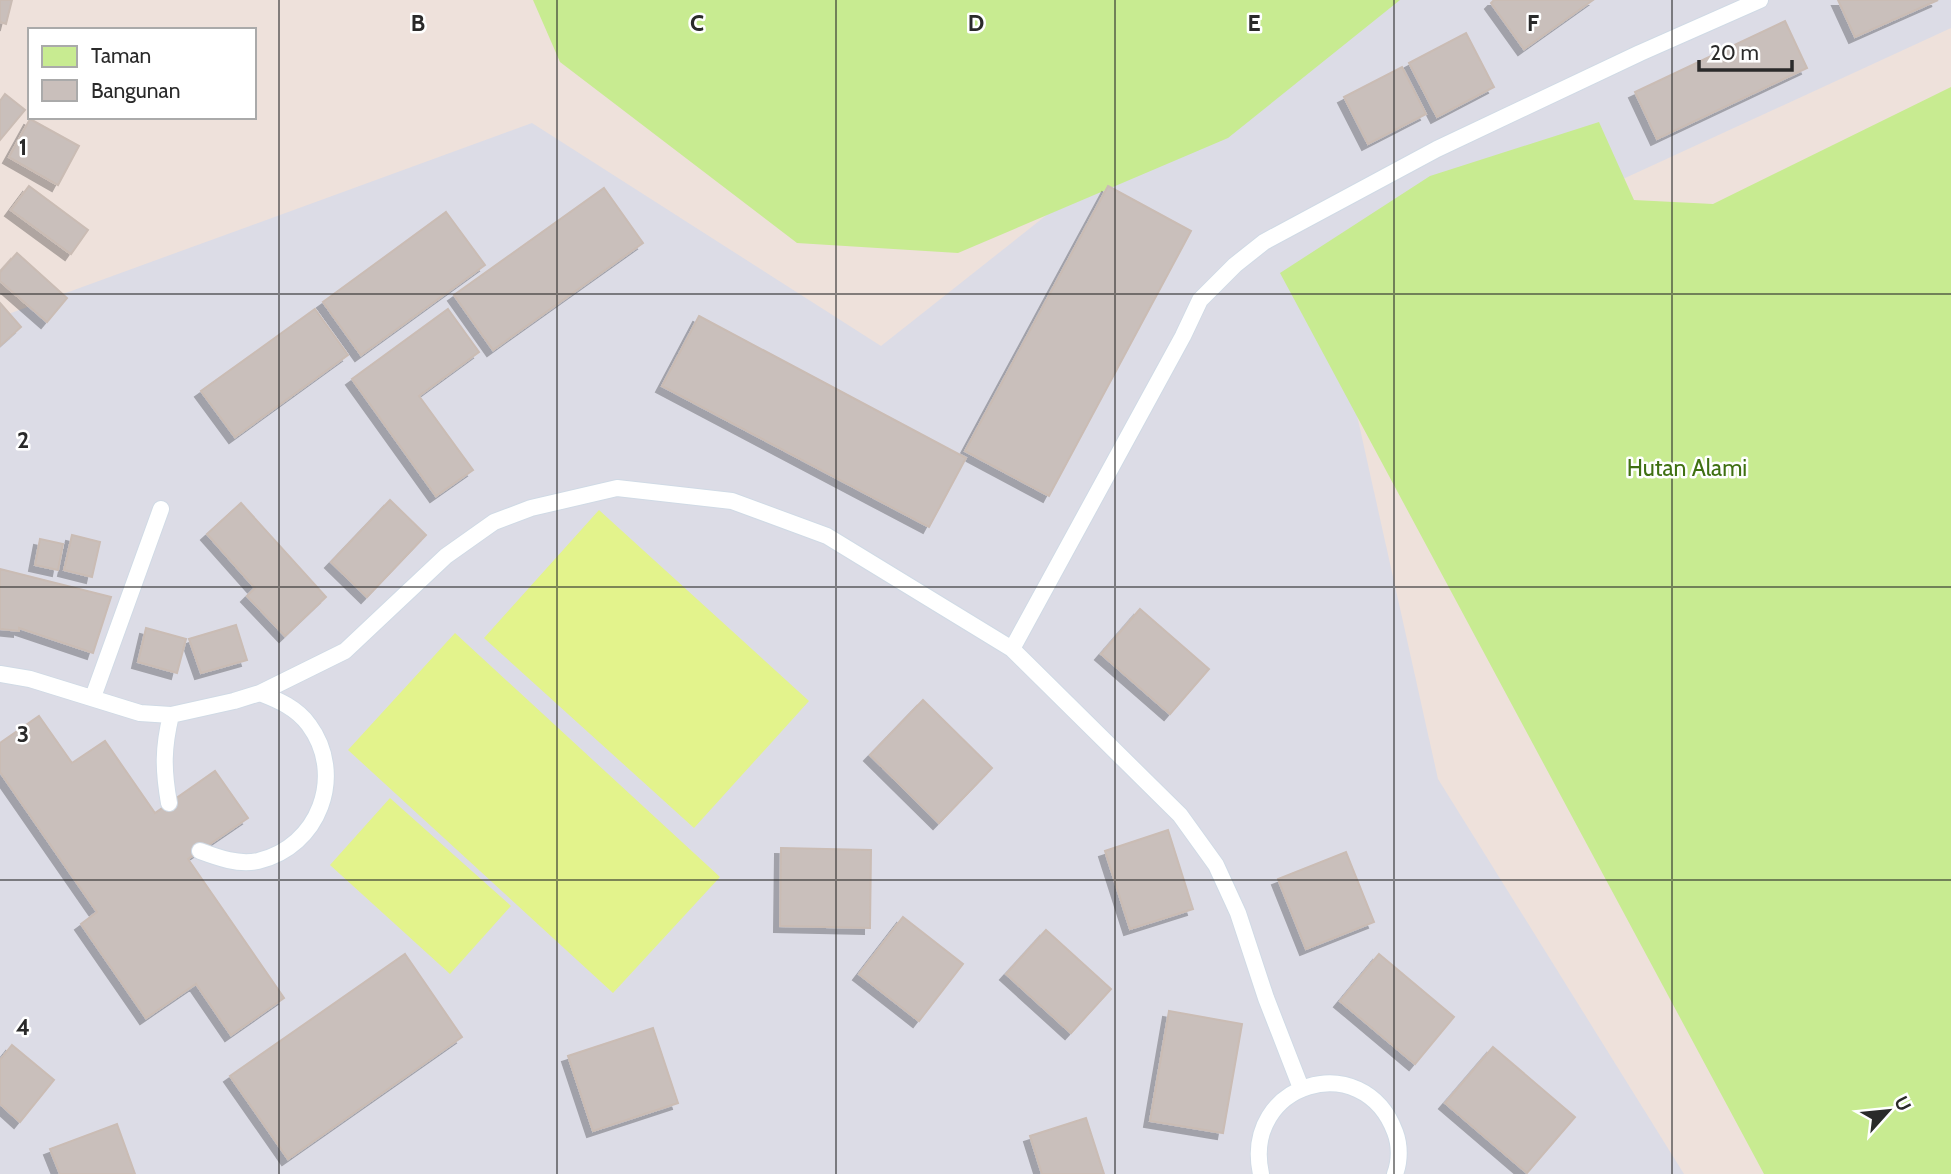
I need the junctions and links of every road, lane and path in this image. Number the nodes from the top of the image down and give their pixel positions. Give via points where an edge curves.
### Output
1 (1760, 0) edge
2 (161, 509) dead end
3 (1012, 649) junction
4 (0, 674) edge
5 (260, 693) junction
6 (93, 697) junction
7 (171, 715) junction
8 (169, 803) dead end
9 (200, 851) dead end
10 (1301, 1087) junction
11 (1261, 1174) edge
12 (1395, 1174) edge

1 - 3 lane via 1437,149 1264,242 1235,265 1200,300
2 - 6 lane
3 - 5 lane via 827,536 732,501 617,488 531,508 495,522 446,556 345,651
3 - 10 lane via 1180,815 1216,865
4 - 6 lane
5 - 7 lane
5 - 9 lane via 287,704 309,724 323,750 327,779 322,808 307,833 284,851 257,861 228,861
6 - 7 lane via 141,713
7 - 8 lane via 163,774
10 - 11 lane via 1267,1118 1259,1139
10 - 12 lane via 1326,1083 1351,1087 1373,1099 1390,1118 1398,1142

